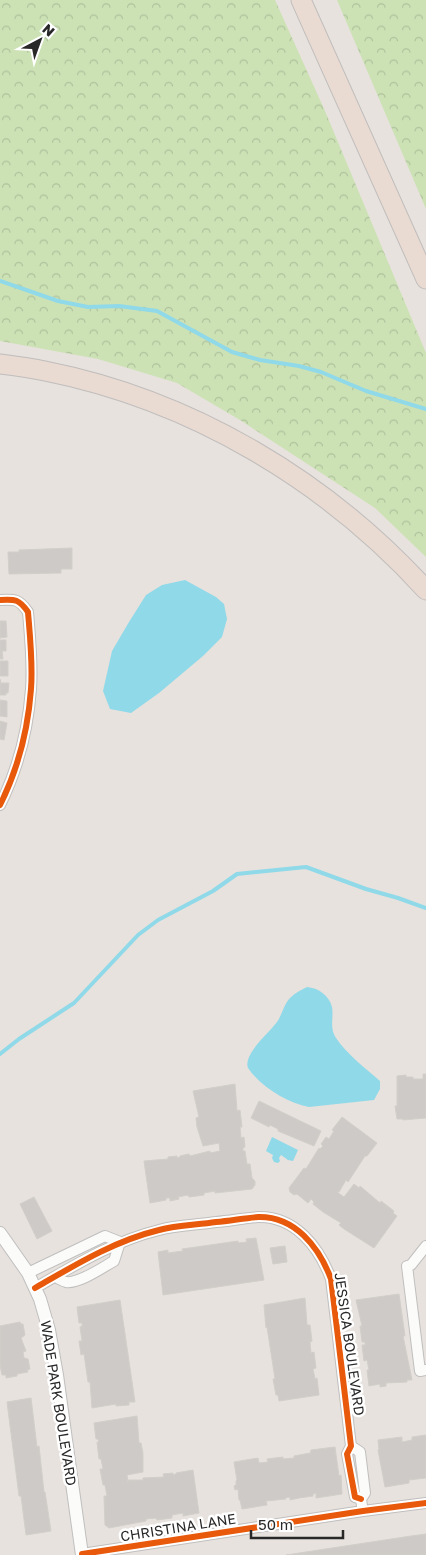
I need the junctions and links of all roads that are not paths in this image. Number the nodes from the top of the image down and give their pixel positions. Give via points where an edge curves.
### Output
1 (302, 0) edge
2 (426, 279) edge
3 (0, 364) edge
4 (426, 590) edge
5 (0, 600) edge
6 (0, 805) edge
7 (0, 1233) edge
8 (120, 1242) junction
9 (426, 1246) edge
10 (72, 1251) junction
11 (78, 1263) junction
12 (28, 1273) junction
13 (85, 1276) junction
14 (55, 1277) junction
15 (35, 1288) junction
16 (426, 1370) edge
17 (351, 1446) junction
18 (363, 1473) junction
19 (351, 1474) junction
20 (361, 1499) junction
21 (426, 1503) edge
22 (363, 1512) junction
23 (82, 1555) edge

1 - 2 highway
3 - 4 highway via 45,371 148,400 245,445 368,531
5 - 6 street via 14,600 28,612 31,689 20,757
7 - 12 street, WADE PARK BOULEVARD
8 - 10 street, JESSICA BOULEVARD via 105,1236
8 - 11 street
8 - 13 street via 114,1261
8 - 17 street, JESSICA BOULEVARD via 161,1229 259,1217 293,1226 309,1239 326,1263 331,1279
9 - 16 street via 411,1265 406,1266 420,1371
10 - 11 street
10 - 12 street, JESSICA BOULEVARD
11 - 13 street
11 - 14 street
12 - 15 street, WADE PARK BOULEVARD
13 - 14 street via 66,1282
14 - 15 street
15 - 23 street, WADE PARK BOULEVARD via 51,1339
17 - 18 street, JESSICA BOULEVARD via 360,1452
17 - 19 street, JESSICA BOULEVARD via 347,1454
18 - 19 street
18 - 20 street, JESSICA BOULEVARD via 365,1493
19 - 20 street, JESSICA BOULEVARD via 355,1497
20 - 22 street, JESSICA BOULEVARD
21 - 22 street, CHRISTINA LANE
22 - 23 street, CHRISTINA LANE

